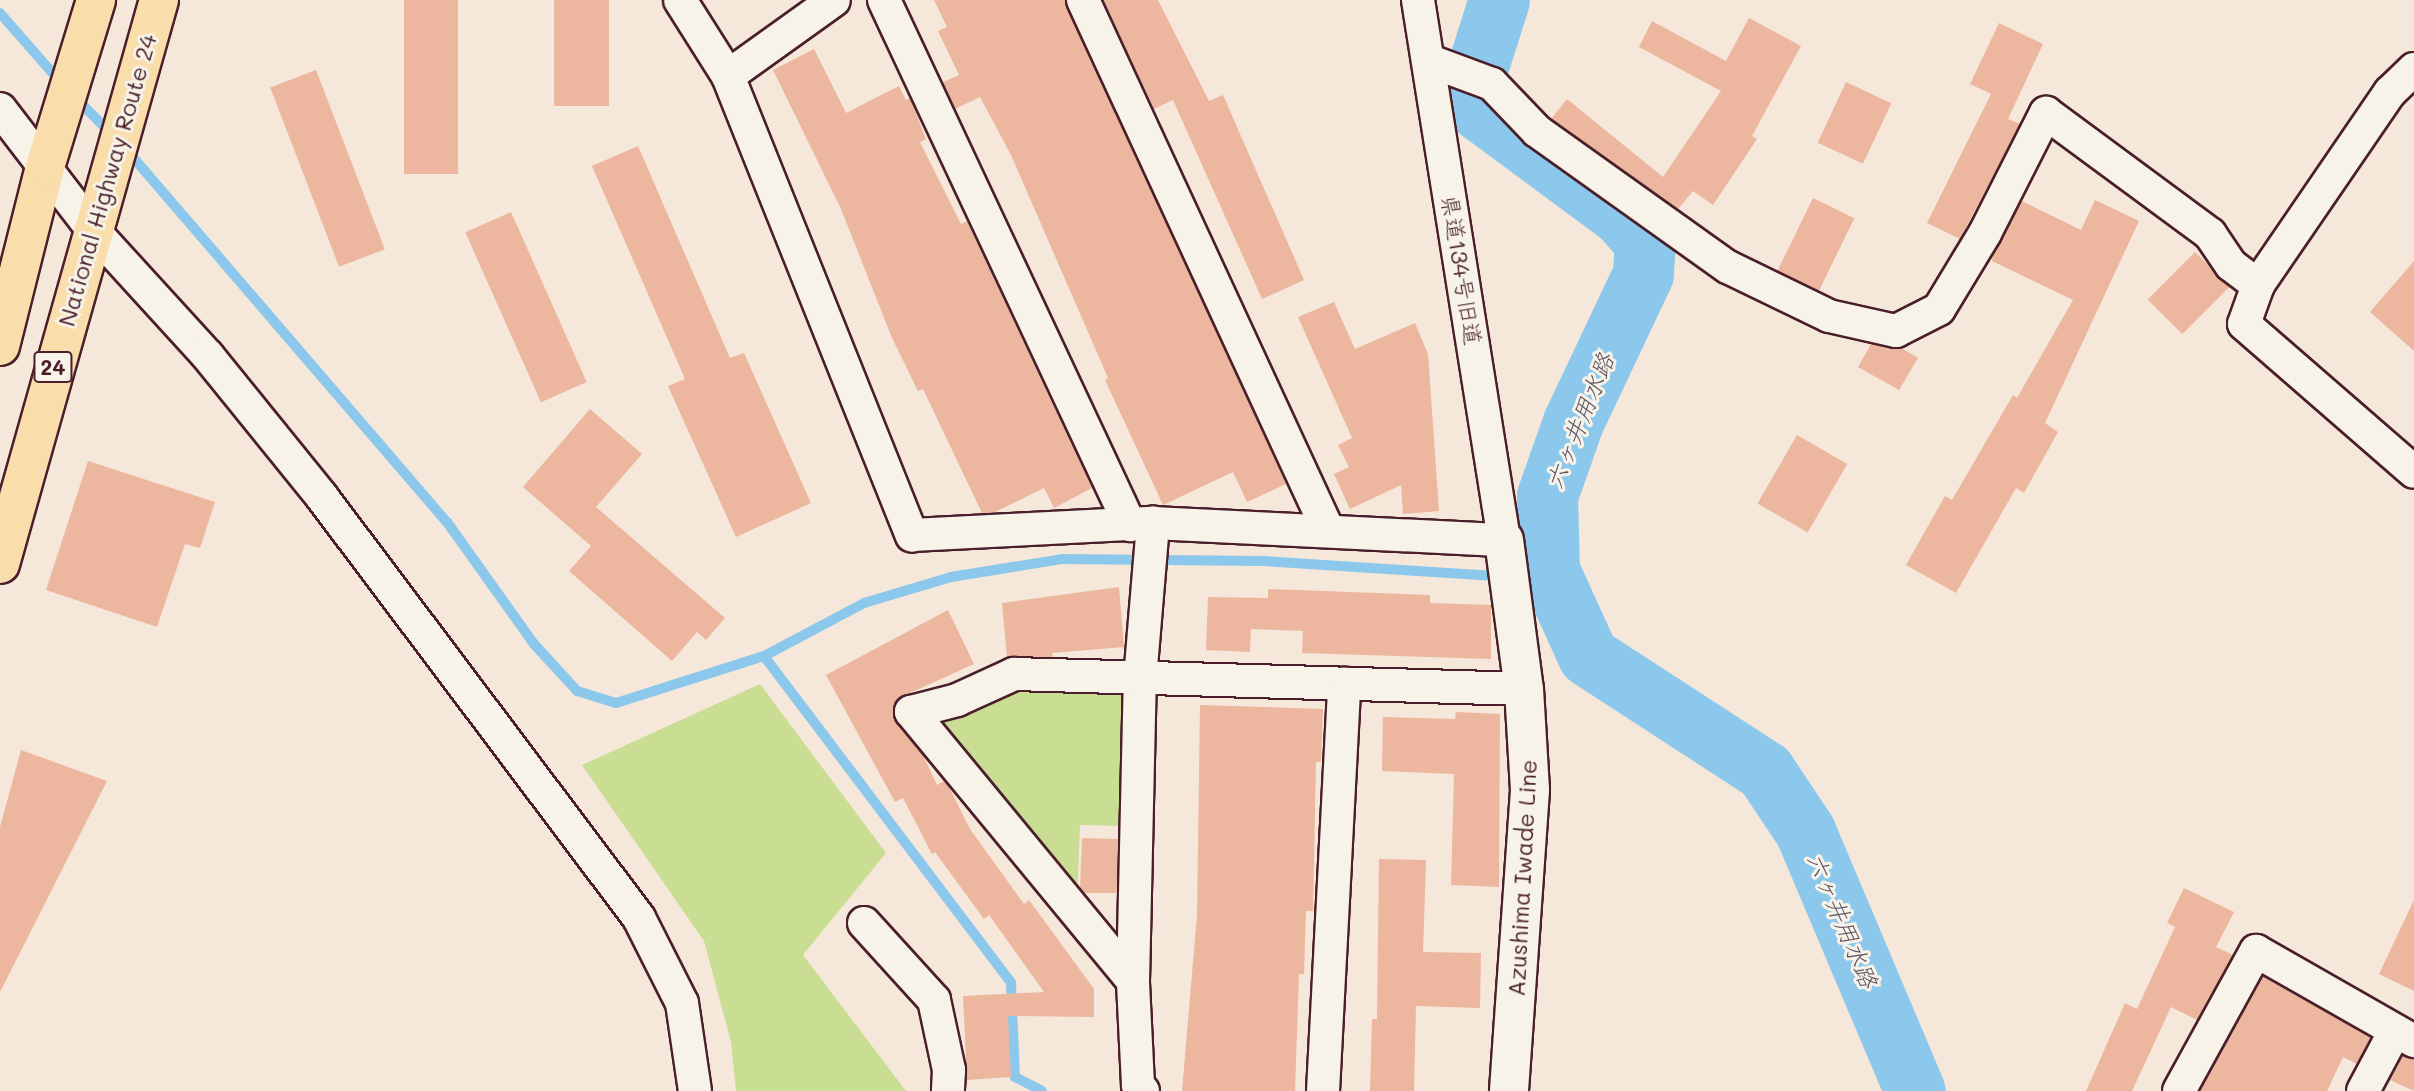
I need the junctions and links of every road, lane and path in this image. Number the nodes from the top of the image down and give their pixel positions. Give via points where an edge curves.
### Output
1 (159, 0) edge
2 (680, 0) edge
3 (834, 0) edge
4 (884, 0) edge
5 (1083, 0) edge
6 (1418, 0) edge
7 (91, 15) edge
8 (1430, 61) junction
9 (2414, 69) edge
10 (728, 76) junction
11 (0, 109) edge
12 (46, 167) junction
13 (92, 229) junction
14 (2258, 285) junction
15 (0, 346) edge
16 (2414, 472) edge
17 (1327, 528) junction
18 (1145, 531) junction
19 (1504, 540) junction
20 (0, 564) edge
21 (1140, 679) junction
22 (1344, 684) junction
23 (1524, 689) junction
24 (864, 923) dead end
25 (1133, 981) junction
26 (2405, 1036) edge
27 (695, 1091) edge
28 (948, 1091) edge
29 (1143, 1091) edge
30 (1323, 1091) edge
31 (1509, 1091) edge
32 (2179, 1091) edge
33 (2363, 1091) edge

1 - 13 highway, National Highway Route 24 / 24
2 - 10 street
3 - 10 street
4 - 18 street
5 - 17 street
6 - 8 street, 県道134号旧道
7 - 12 highway, 24
8 - 14 street via 1462,69 1492,85 1537,131 1728,267 1829,316 1896,331 1939,309 1985,233 2046,113 2210,234 2231,265
8 - 19 street, 県道134号旧道
9 - 14 street via 2390,92
10 - 18 street via 912,535
11 - 12 street
12 - 13 street
12 - 15 highway, 24
13 - 20 highway, National Highway Route 24 / 24
13 - 27 street via 208,356 323,496 639,918 682,1003
14 - 16 street via 2244,324
17 - 18 street
17 - 19 street
18 - 21 street via 1149,580
19 - 23 main road, Azushima Iwade Line
21 - 22 street
21 - 25 street
21 - 25 street via 1014,674 957,700 911,712
22 - 23 street
22 - 30 street
23 - 31 main road, Azushima Iwade Line via 1531,789
24 - 28 street via 934,1000 949,1070
25 - 29 street via 1138,1085
26 - 32 street via 2256,951
26 - 33 street

